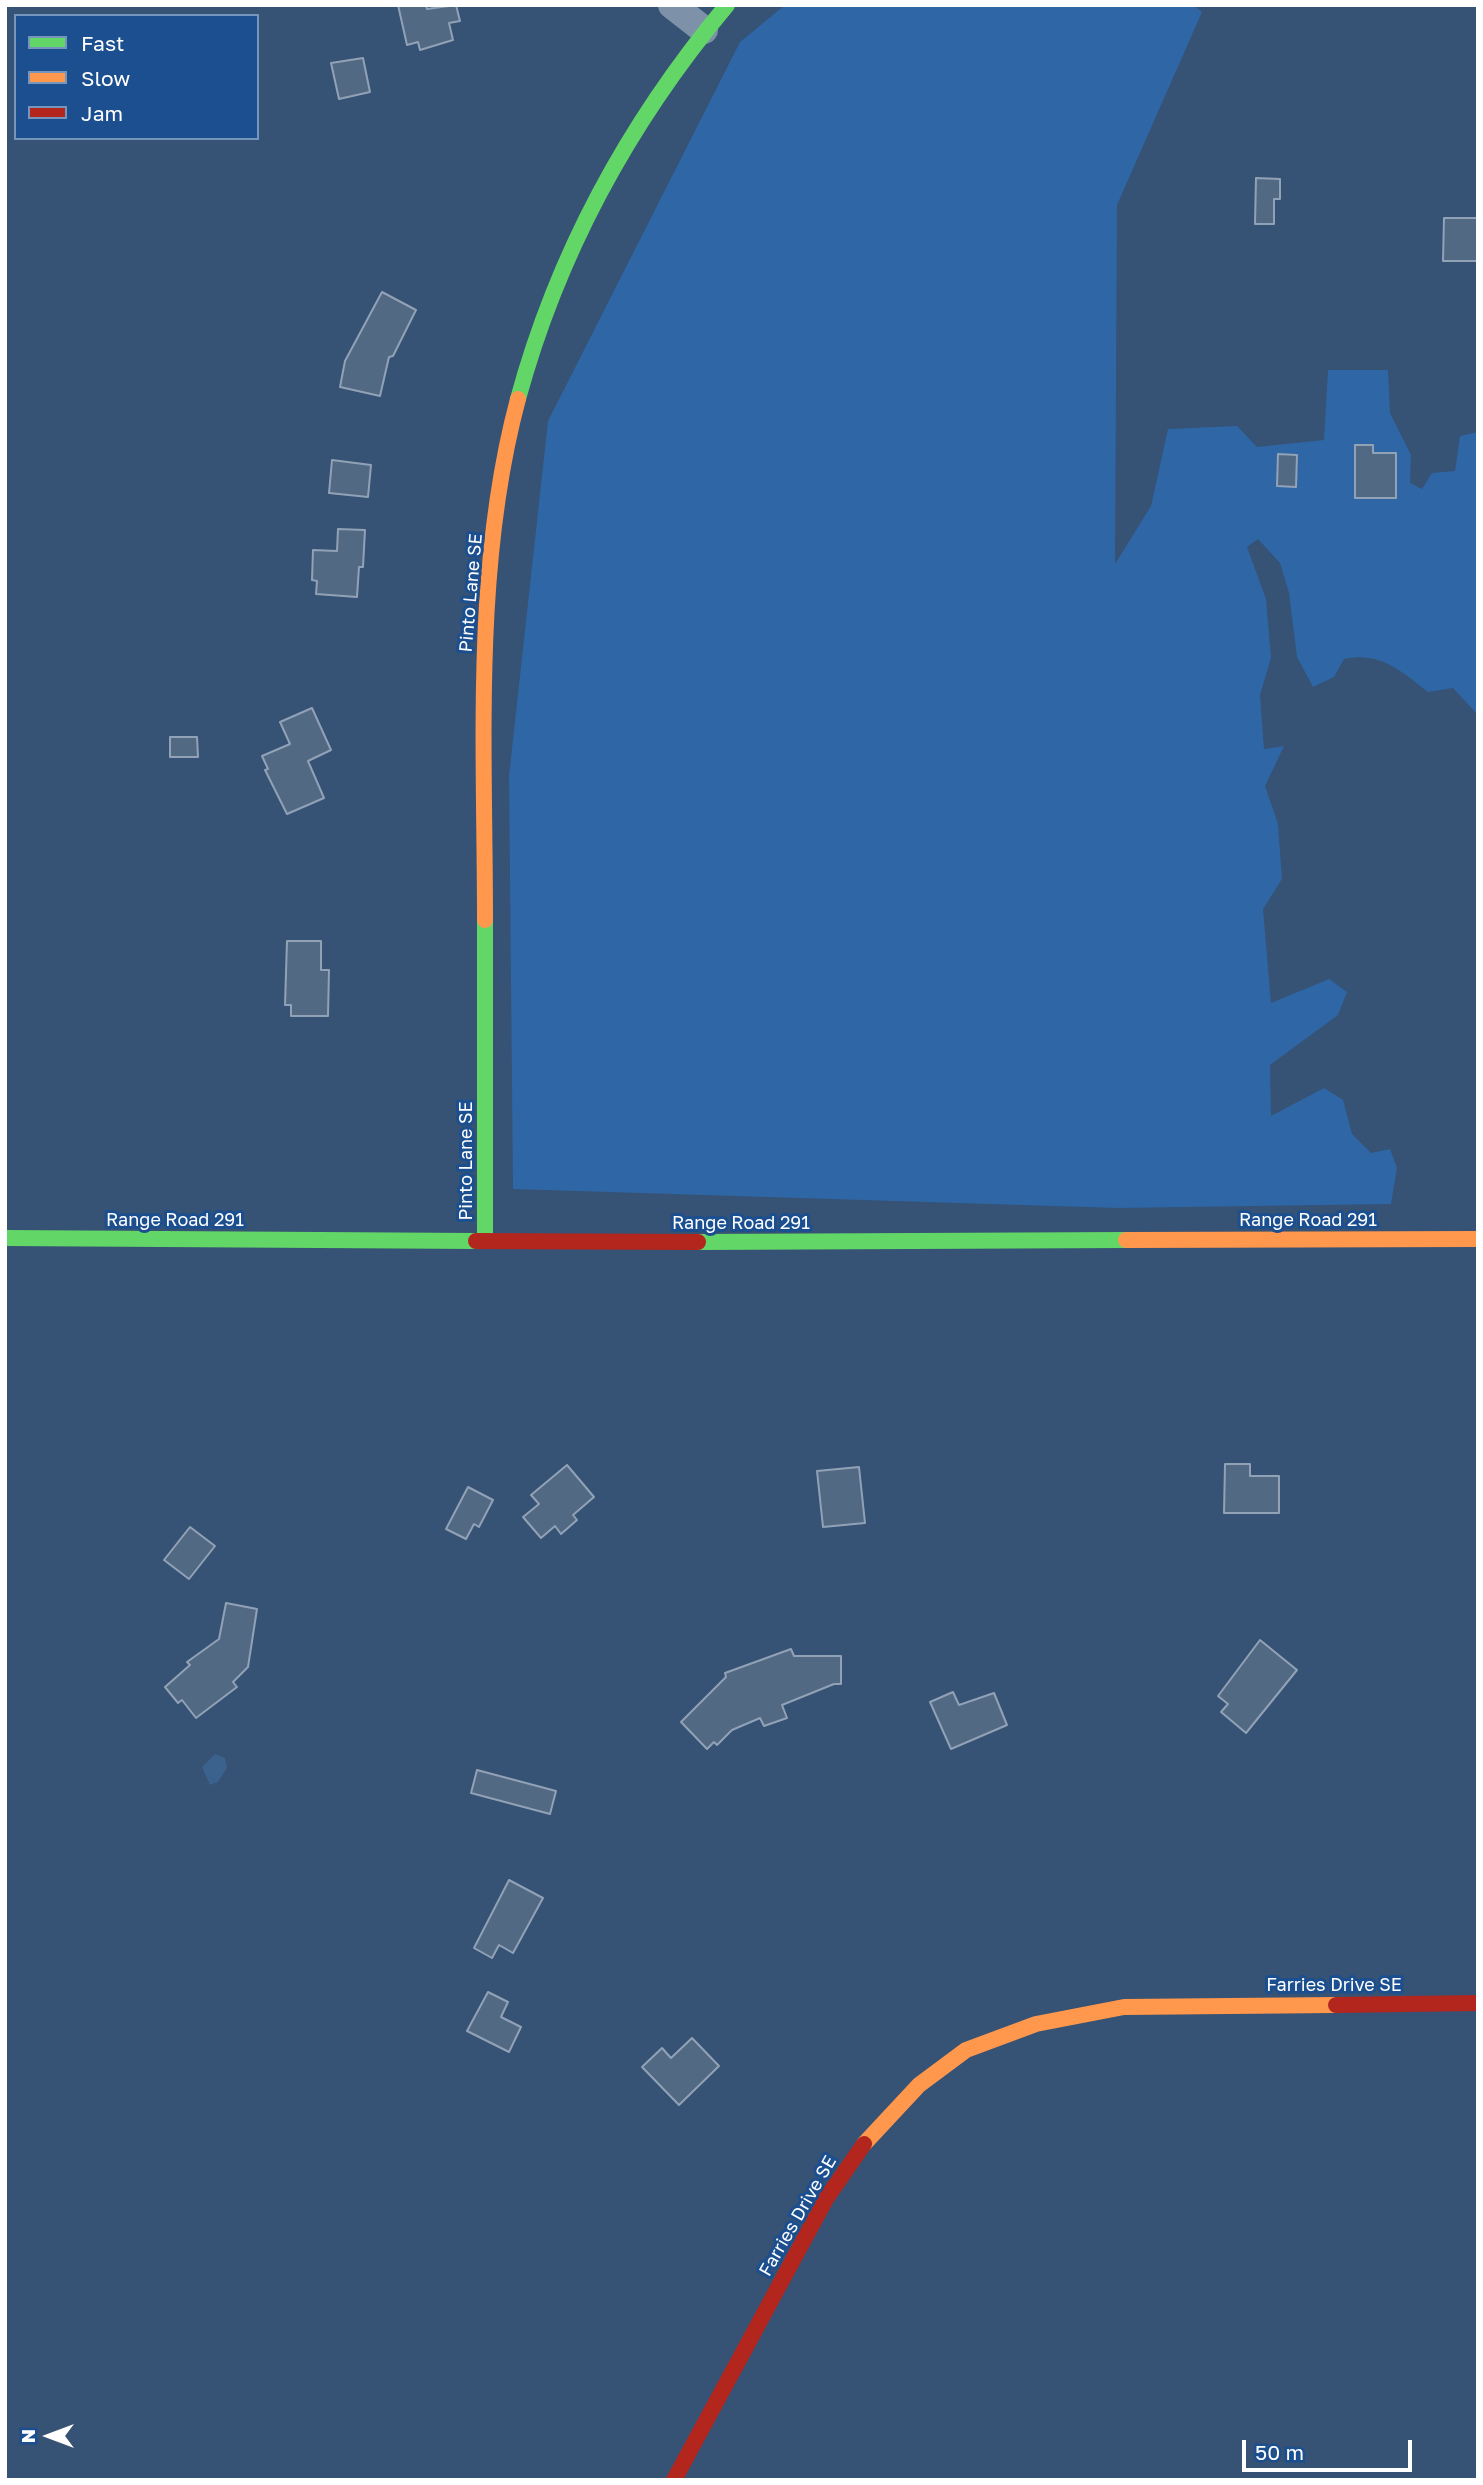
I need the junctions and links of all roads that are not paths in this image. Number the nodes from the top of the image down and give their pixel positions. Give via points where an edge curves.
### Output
1 (672, 5) edge
2 (727, 5) edge
3 (704, 30) junction
4 (5, 1238) edge
5 (1478, 1239) edge
6 (485, 1241) junction
7 (1478, 2003) edge
8 (674, 2480) edge

1 - 3 street
2 - 3 street, Pinto Lane SE
3 - 6 street, Pinto Lane SE via 634,133 580,230 547,305 499,492 485,653
4 - 6 street, Range Road 291
5 - 6 street, Range Road 291
7 - 8 street, Farries Drive SE via 1124,2007 1036,2024 966,2050 919,2085 864,2143 825,2199

